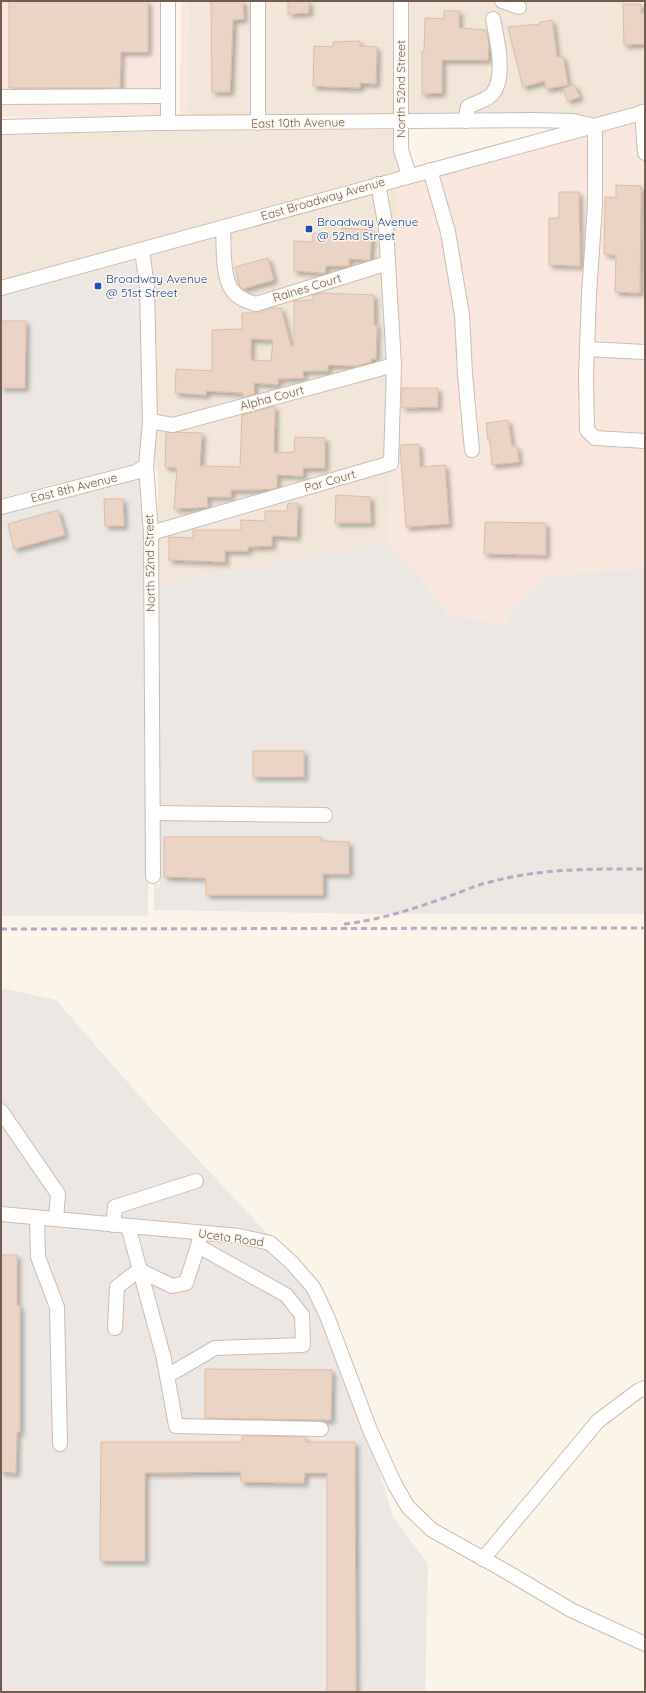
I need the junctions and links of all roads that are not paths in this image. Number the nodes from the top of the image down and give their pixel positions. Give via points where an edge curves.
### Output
1 (168, 1) edge
2 (258, 1) edge
3 (401, 1) edge
4 (502, 1) edge
5 (519, 7) dead end
6 (493, 19) dead end
7 (168, 96) junction
8 (1, 97) edge
9 (643, 112) edge
10 (465, 121) junction
11 (401, 122) junction
12 (168, 123) junction
13 (258, 123) junction
14 (595, 126) junction
15 (1, 127) edge
16 (645, 153) edge
17 (430, 170) junction
18 (409, 175) junction
19 (378, 184) junction
20 (223, 227) junction
21 (142, 250) junction
22 (388, 263) junction
23 (1, 288) edge
24 (587, 349) junction
25 (645, 352) edge
26 (394, 365) junction
27 (150, 421) junction
28 (645, 441) edge
29 (472, 450) dead end
30 (146, 466) junction
31 (1, 506) edge
32 (151, 533) junction
33 (153, 813) junction
34 (325, 815) dead end
35 (153, 876) dead end
36 (1, 1111) edge
37 (196, 1181) dead end
38 (1, 1214) edge
39 (37, 1218) junction
40 (56, 1220) junction
41 (113, 1225) junction
42 (128, 1226) junction
43 (199, 1239) junction
44 (139, 1270) junction
45 (115, 1328) dead end
46 (167, 1376) junction
47 (645, 1388) edge
48 (321, 1429) dead end
49 (60, 1444) dead end
50 (483, 1558) junction
51 (645, 1644) edge

1 - 7 street
2 - 13 street
3 - 11 street, North 52nd Street
4 - 5 street
6 - 10 street via 500,72 497,85 492,94 468,107
7 - 8 street
7 - 12 street
9 - 14 street, East Broadway Avenue
9 - 16 street
10 - 11 street, East 10th Avenue
10 - 14 street, East 10th Avenue via 572,121
11 - 13 street, East 10th Avenue
11 - 18 street, North 52nd Street via 401,150
12 - 13 street, East 10th Avenue
12 - 15 street, East 10th Avenue
14 - 17 street, East Broadway Avenue
14 - 24 street via 595,204
17 - 18 street, East Broadway Avenue
17 - 29 street via 448,232 462,315
18 - 19 street, East Broadway Avenue
19 - 20 street, East Broadway Avenue
19 - 22 street via 386,228
20 - 21 street, East Broadway Avenue
20 - 22 street, Raines Court via 227,277 231,290 243,300 256,304
21 - 23 street, East Broadway Avenue
21 - 27 street, North 52nd Street via 147,288
22 - 26 street, Par Court
24 - 25 street
24 - 28 street via 587,430 595,438
26 - 27 street, Alpha Court via 173,425
26 - 32 street, Par Court via 391,463
27 - 30 street, North 52nd Street
30 - 31 street, East 8th Avenue via 136,472
30 - 32 street, North 52nd Street
32 - 33 street, North 52nd Street
33 - 34 street
33 - 35 street, North 52nd Street
36 - 40 street via 58,1194
37 - 41 street via 115,1207
38 - 39 street, Uceta Road
39 - 40 street, Uceta Road
39 - 49 street via 38,1257 57,1307
40 - 41 street, Uceta Road
41 - 42 street, Uceta Road
42 - 43 street, Uceta Road
42 - 44 street
43 - 44 street via 186,1283 172,1286
43 - 46 street via 286,1294 302,1315 303,1345 215,1348
43 - 50 street, Uceta Road via 239,1236 270,1243 292,1263 312,1287 327,1316 370,1430 408,1507 432,1530
44 - 45 street via 116,1287
44 - 46 street
46 - 48 street via 176,1426
47 - 50 street via 598,1421
50 - 51 street, Uceta Road via 571,1610

